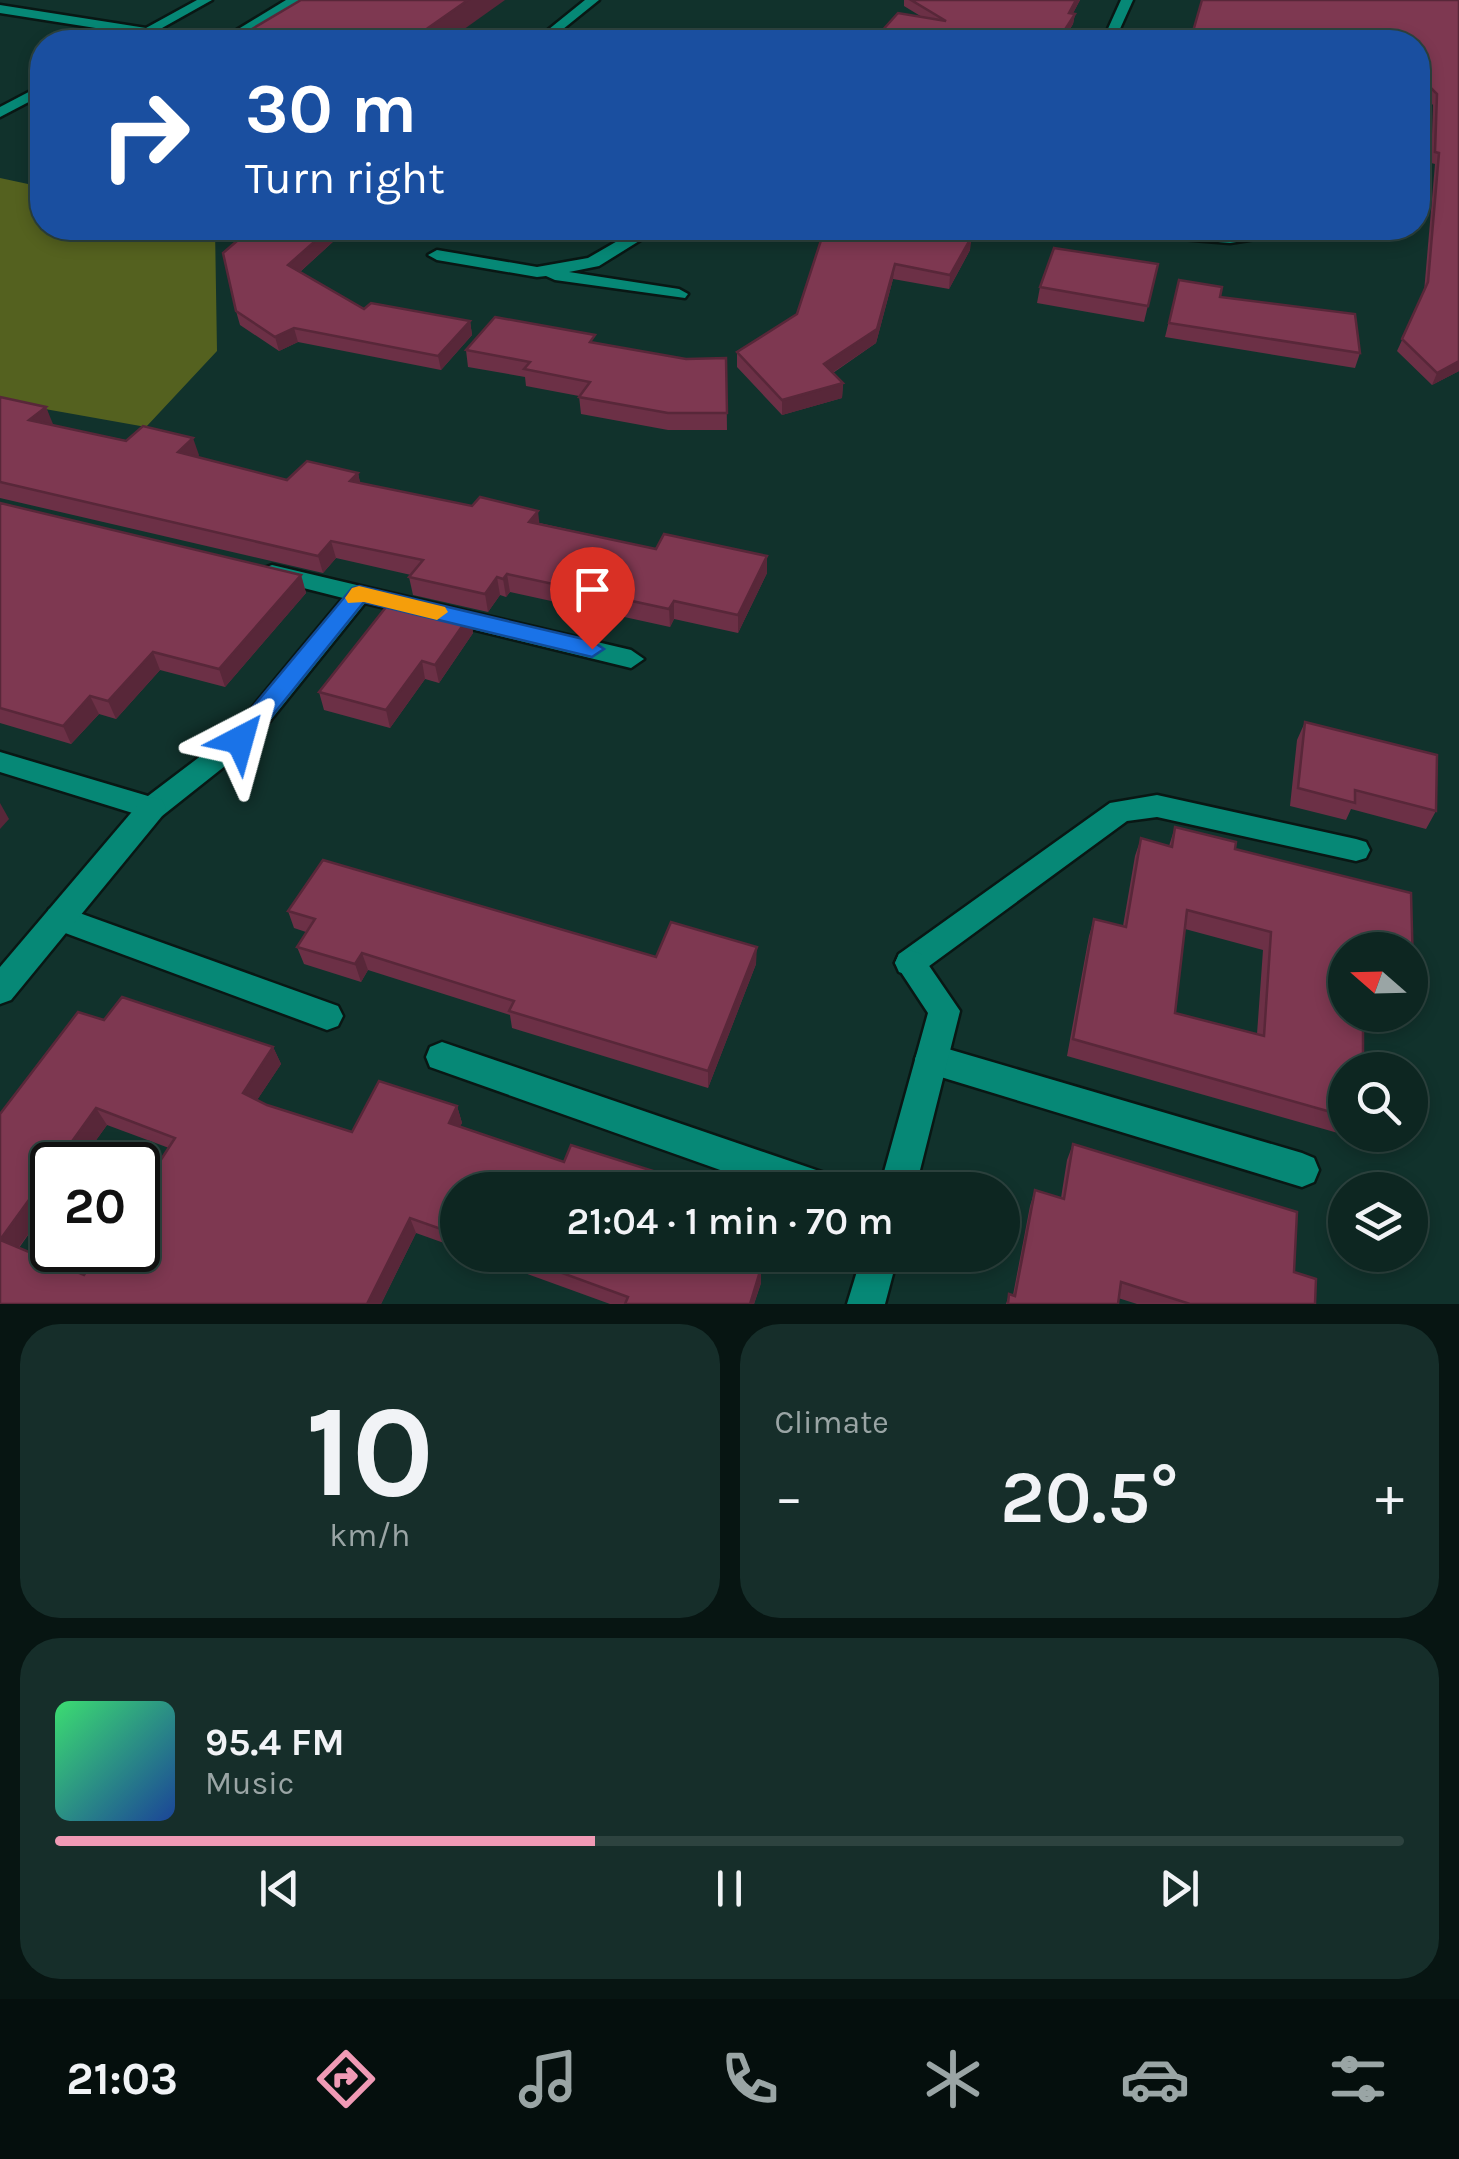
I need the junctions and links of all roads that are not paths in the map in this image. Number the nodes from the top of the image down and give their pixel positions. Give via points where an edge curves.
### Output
1 (206, 0) edge
2 (294, 0) edge
3 (593, 0) edge
4 (1126, 0) edge
5 (0, 9) edge
6 (135, 30) edge
7 (152, 30) edge
8 (244, 30) edge
9 (555, 30) edge
10 (1113, 30) edge
11 (30, 96) edge
12 (0, 112) edge
13 (630, 240) edge
14 (437, 255) dead end
15 (537, 272) junction
16 (679, 294) dead end
17 (246, 566) edge
18 (359, 594) junction
19 (631, 658) dead end
20 (0, 762) edge
21 (152, 808) junction
22 (1356, 850) dead end
23 (60, 918) junction
24 (0, 990) edge
25 (326, 1016) dead end
26 (442, 1057) dead end
27 (931, 1060) junction
28 (1302, 1170) dead end
29 (773, 1172) edge
30 (902, 1172) edge
31 (875, 1272) edge
32 (866, 1304) edge

1 - 7 street
2 - 8 street
3 - 9 street
4 - 10 street
5 - 6 street
11 - 12 street
13 - 15 street via 592,262
14 - 15 street
15 - 16 street
17 - 18 street
18 - 19 street
18 - 21 street via 240,740
20 - 21 street
21 - 23 street
22 - 27 street via 1157,806 1120,810 910,963 944,1011
23 - 24 street
23 - 25 street
26 - 29 street
27 - 28 street
27 - 30 street
31 - 32 street

